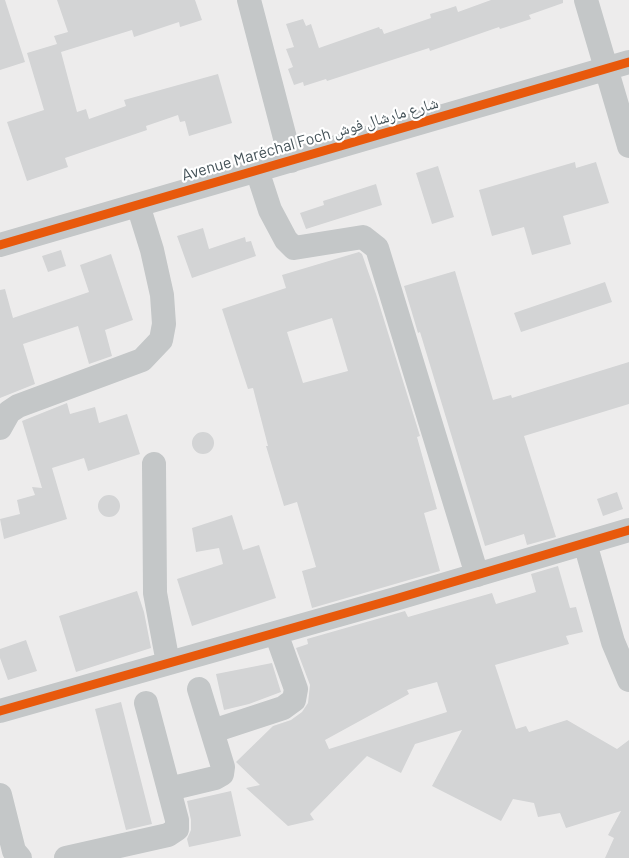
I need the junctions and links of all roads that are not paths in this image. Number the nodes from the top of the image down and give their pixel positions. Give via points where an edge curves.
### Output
1 (249, 0) edge
2 (586, 0) edge
3 (618, 66) edge
4 (629, 146) edge
5 (291, 160) junction
6 (257, 170) junction
7 (138, 205) junction
8 (0, 245) edge
9 (0, 428) edge
10 (154, 464) dead end
11 (629, 530) edge
12 (585, 543) junction
13 (477, 575) junction
14 (276, 633) junction
15 (168, 663) junction
16 (629, 680) edge
17 (199, 688) dead end
18 (146, 703) dead end
19 (0, 711) edge
20 (213, 730) junction
21 (169, 789) junction
22 (0, 795) edge
23 (20, 858) edge
24 (66, 858) edge

1 - 5 street
2 - 3 street
3 - 4 street
3 - 5 street, Avenue Maréchal Foch شارع مارشال فوش
5 - 6 street, Avenue Maréchal Foch شارع مارشال فوش
6 - 7 street, Avenue Maréchal Foch شارع مارشال فوش
6 - 13 street via 270,210 294,248 363,237 378,248
7 - 8 street, Avenue Maréchal Foch شارع مارشال فوش
7 - 9 street via 162,295 161,340 142,360 18,406 9,412
10 - 15 street via 155,593
11 - 12 street
12 - 13 street
12 - 16 street via 613,642
13 - 14 street
14 - 15 street
14 - 20 street via 296,689 294,700 283,708
15 - 19 street
17 - 20 street
18 - 21 street
20 - 21 street via 222,774
21 - 24 street via 177,829 168,835
22 - 23 street via 14,851

